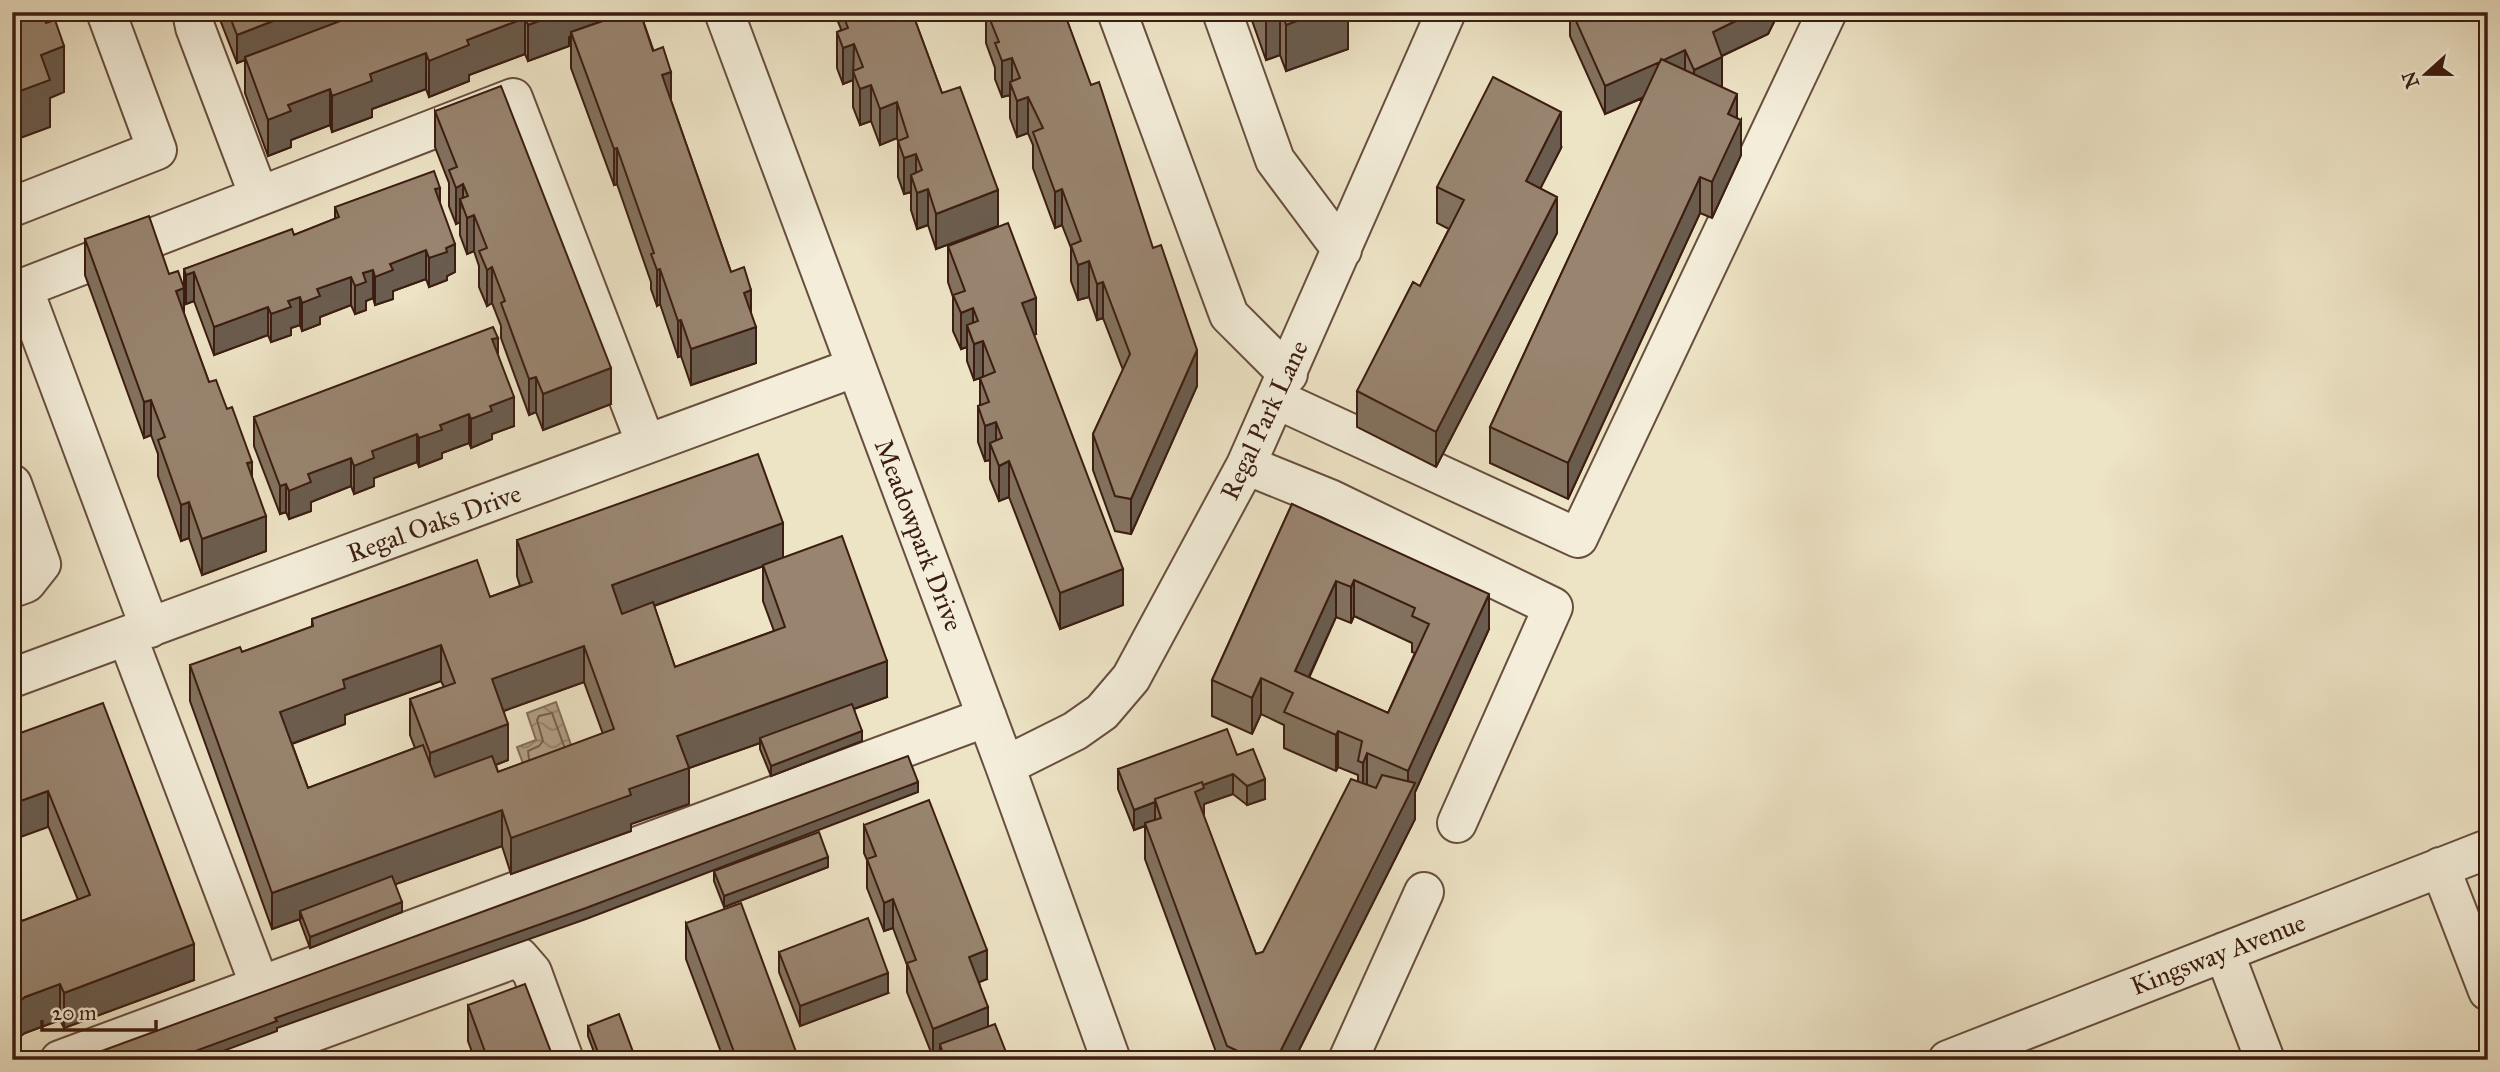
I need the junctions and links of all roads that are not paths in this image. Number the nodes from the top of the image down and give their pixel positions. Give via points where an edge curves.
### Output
1 (106, 12) edge
2 (192, 12) edge
3 (724, 12) edge
4 (1117, 12) edge
5 (1222, 12) edge
6 (1446, 12) edge
7 (1827, 12) edge
8 (260, 196) junction
9 (12, 207) edge
10 (1342, 250) junction
11 (856, 366) junction
12 (1282, 386) junction
13 (646, 444) junction
14 (1246, 465) junction
15 (12, 484) edge
16 (12, 588) edge
17 (139, 632) junction
18 (12, 678) edge
19 (987, 717) junction
20 (1005, 766) junction
21 (1457, 823) dead end
22 (2488, 849) edge
23 (2441, 867) junction
24 (1424, 892) dead end
25 (2224, 952) junction
26 (260, 986) junction
27 (2488, 991) edge
28 (1951, 1059) edge
29 (60, 1060) edge
30 (237, 1060) edge
31 (565, 1060) edge
32 (1111, 1060) edge
33 (1348, 1060) edge
34 (2265, 1060) edge

1 - 9 street via 157,150
2 - 8 street
3 - 11 street, Meadowpark Drive
4 - 12 street via 1229,315
5 - 10 street via 1275,160
6 - 10 street, Regal Park Lane
7 - 12 street via 1578,538
8 - 13 street via 513,98
8 - 17 street via 23,288
10 - 12 street, Regal Park Lane
11 - 13 street, Regal Oaks Drive
11 - 19 street, Meadowpark Drive
12 - 14 street, Regal Park Lane
13 - 17 street, Regal Oaks Drive
14 - 20 street, Regal Park Lane via 1130,678 1102,712
14 - 21 street via 1330,499 1553,607
15 - 16 street via 41,564 26,583
17 - 18 street, Regal Oaks Drive
17 - 26 street
19 - 20 street, Meadowpark Drive
19 - 26 street
20 - 32 street, Meadowpark Drive
22 - 23 street, Kingsway Avenue
23 - 25 street, Kingsway Avenue
23 - 27 street
24 - 33 street
25 - 28 street, Kingsway Avenue
25 - 34 street
26 - 29 street
30 - 31 street via 519,957 532,972

